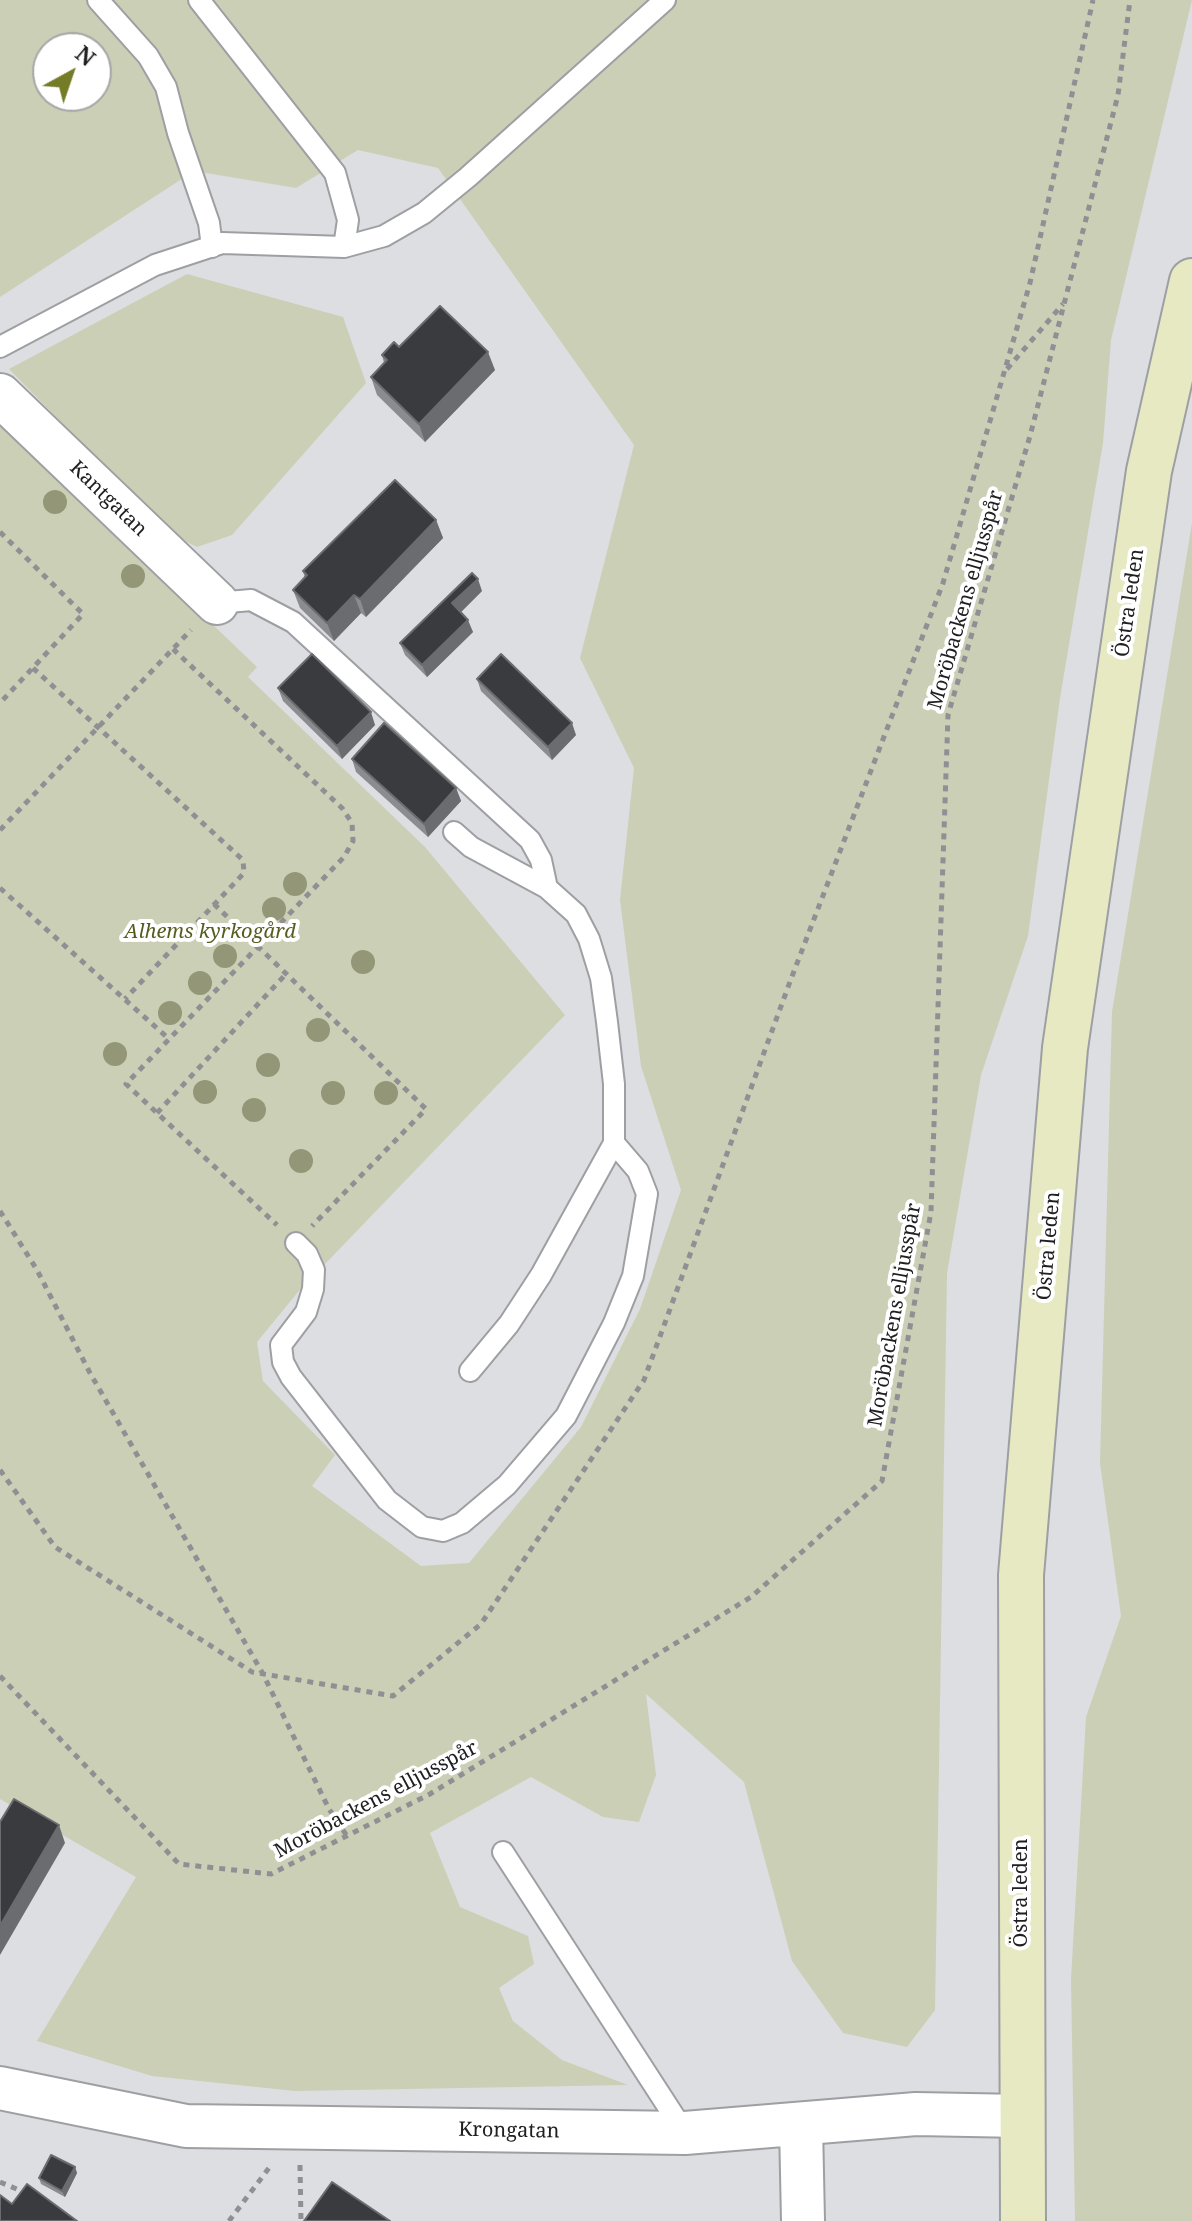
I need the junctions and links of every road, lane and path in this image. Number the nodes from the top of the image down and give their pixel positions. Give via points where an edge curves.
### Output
1 (98, 0) edge
2 (199, 0) edge
3 (665, 0) edge
4 (1093, 0) edge
5 (1130, 0) edge
6 (212, 247) junction
7 (344, 247) junction
8 (1192, 281) edge
9 (1064, 302) junction
10 (0, 347) edge
11 (0, 395) edge
12 (0, 532) edge
13 (217, 603) junction
14 (173, 649) junction
15 (33, 668) junction
16 (0, 703) edge
17 (98, 727) junction
18 (0, 830) edge
19 (454, 832) dead end
20 (0, 888) edge
21 (547, 888) junction
22 (214, 904) junction
23 (257, 947) junction
24 (286, 974) junction
25 (125, 999) junction
26 (169, 1039) junction
27 (157, 1113) junction
28 (614, 1143) junction
29 (0, 1211) edge
30 (296, 1243) junction
31 (470, 1371) dead end
32 (0, 1676) edge
33 (347, 1836) junction
34 (503, 1852) dead end
35 (0, 2088) edge
36 (1022, 2116) junction
37 (801, 2125) junction
38 (300, 2128) junction
39 (685, 2133) junction
40 (0, 2182) edge
41 (37, 2200) edge
42 (229, 2221) edge
43 (301, 2221) edge
44 (803, 2221) edge
45 (1023, 2221) edge

1 - 6 lane via 148,56 166,87
2 - 7 lane via 335,173 348,220
3 - 7 lane via 424,213 384,236
4 - 9 path via 1030,283 1004,373
5 - 9 path, Moröbackens elljusspår via 1118,95
6 - 7 lane
6 - 10 lane via 155,265
8 - 36 street, Östra leden via 1149,471 1065,1048 1021,1575
9 - 33 path, Moröbackens elljusspår via 948,715 931,1212 882,1481 751,1597 430,1794
11 - 13 street, Kantgatan
12 - 15 path via 83,614
13 - 14 path
13 - 21 lane via 251,600 293,622 530,840
14 - 17 path
14 - 23 path via 352,823 353,841 344,857
15 - 16 path
15 - 17 path
17 - 18 path
17 - 22 path via 243,860 244,873
19 - 21 lane via 471,847
20 - 25 path
21 - 28 lane via 576,914 601,978 614,1084
22 - 23 path
22 - 25 path
23 - 24 path
23 - 26 path
24 - 27 path
24 - 30 path via 426,1109
25 - 26 path
26 - 27 path via 126,1084
27 - 30 path
28 - 30 lane via 638,1171 647,1194 633,1276 614,1323 566,1416 544,1443 482,1508 443,1531 422,1527 387,1500 287,1369 281,1345 306,1312 313,1289 314,1270
28 - 31 lane via 541,1275
29 - 33 path via 263,1674
32 - 33 path, Moröbackens elljusspår via 179,1864 271,1874
34 - 39 lane
35 - 38 street, Krongatan via 186,2126
36 - 37 street, Krongatan via 916,2114
36 - 45 street, Östra leden
37 - 39 street, Krongatan
37 - 44 street
38 - 39 street, Krongatan
38 - 42 path
38 - 43 path
40 - 41 path

